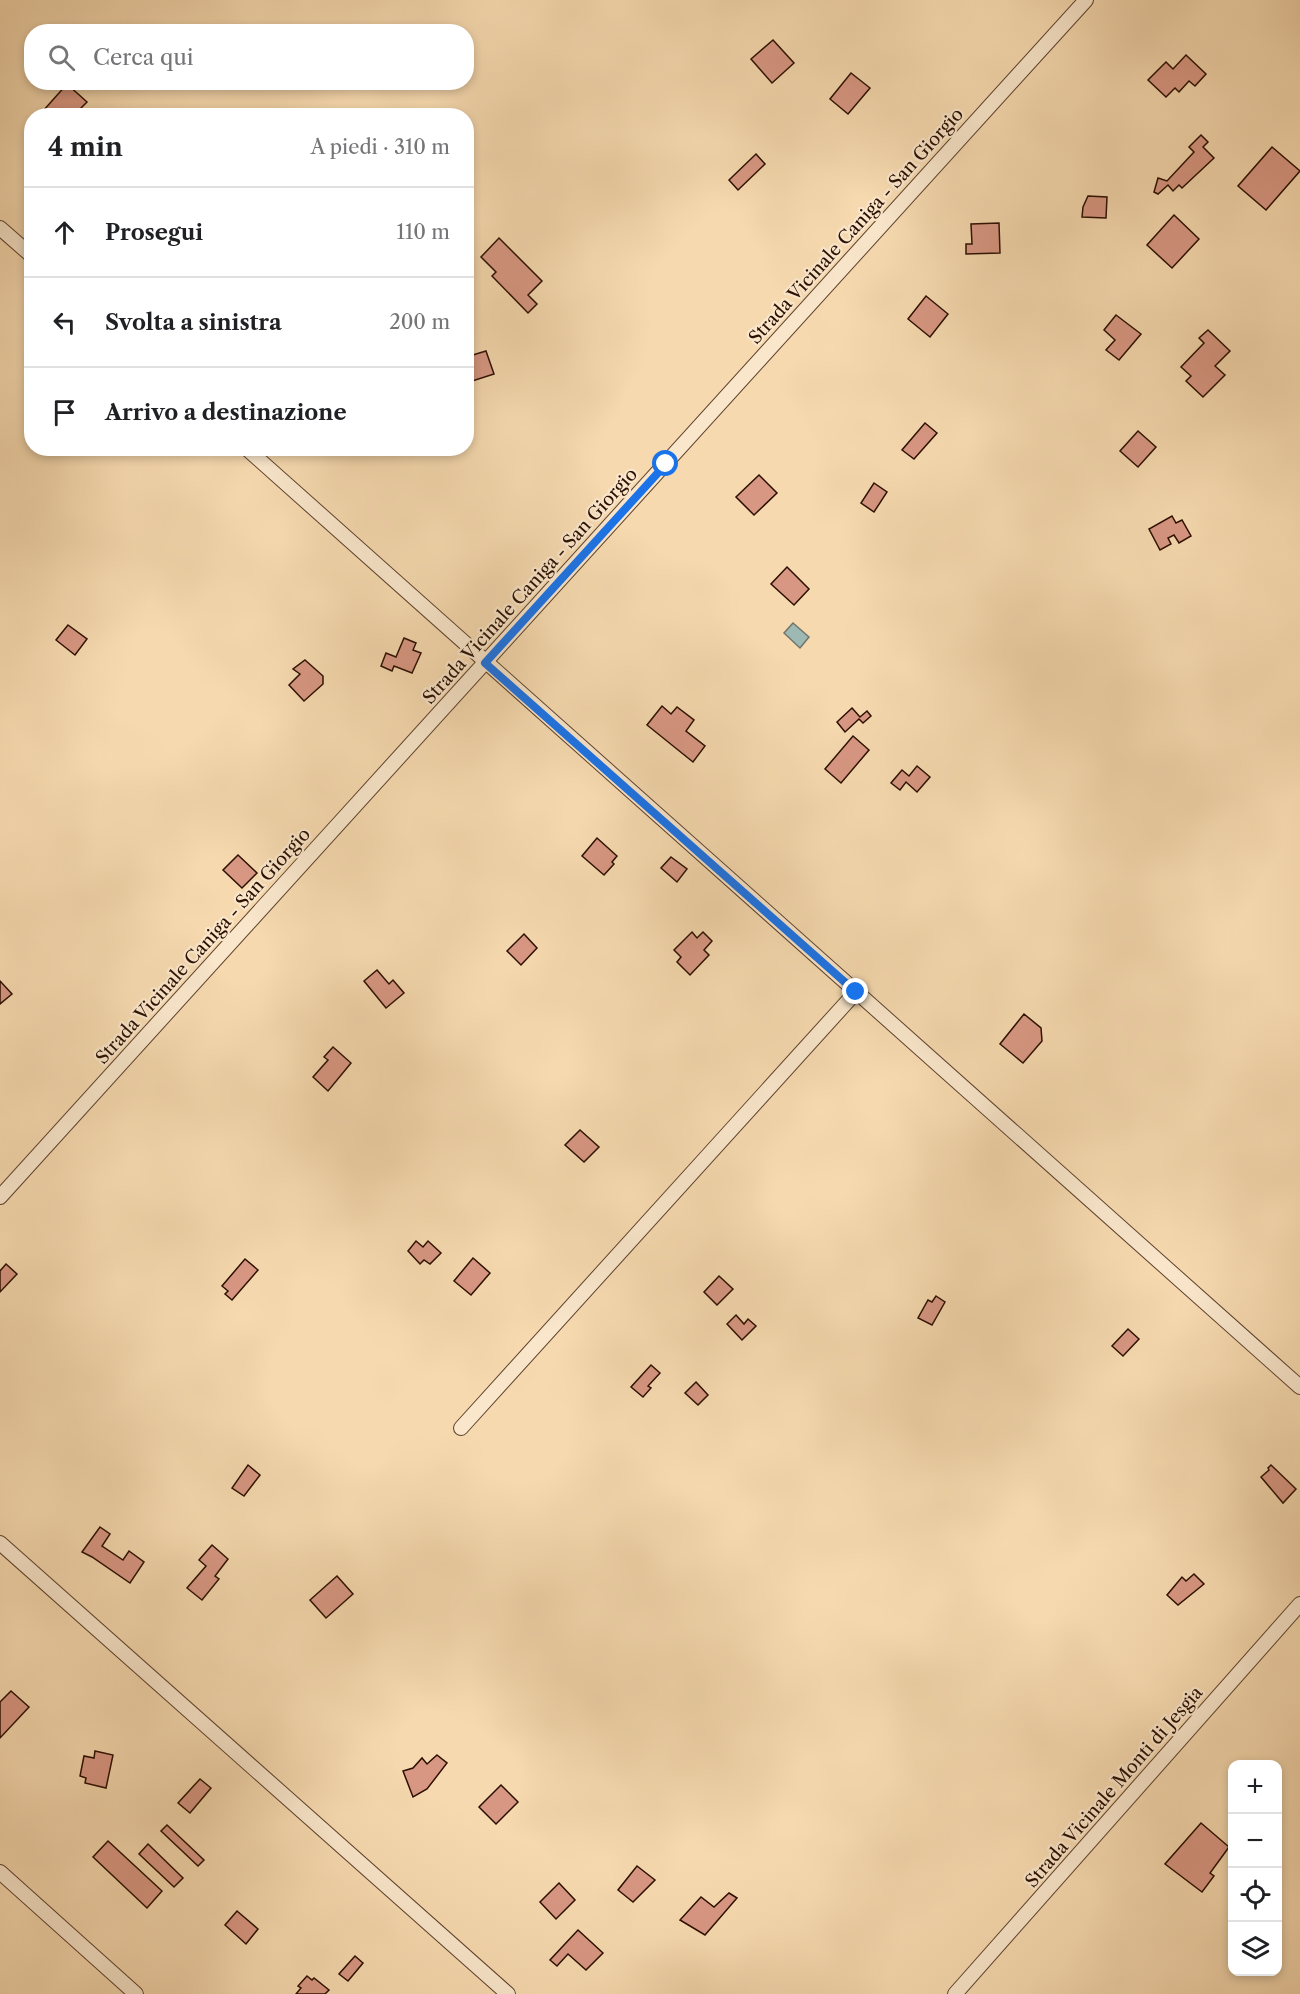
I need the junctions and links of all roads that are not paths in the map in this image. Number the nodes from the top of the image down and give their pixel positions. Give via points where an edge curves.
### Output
1 (1086, 0) edge
2 (0, 228) edge
3 (24, 249) edge
4 (255, 456) edge
5 (485, 663) junction
6 (856, 992) junction
7 (0, 1197) edge
8 (1300, 1387) edge
9 (461, 1428) dead end
10 (0, 1543) edge
11 (1300, 1604) edge
12 (0, 1872) edge
13 (136, 1994) edge
14 (508, 1994) edge
15 (955, 1994) edge

1 - 5 street, Strada Vicinale Caniga - San Giorgio
2 - 3 street
4 - 5 street
5 - 6 street
5 - 7 street, Strada Vicinale Caniga - San Giorgio
6 - 8 street
6 - 9 street
10 - 14 street
11 - 15 street, Strada Vicinale Monti di Jesgia
12 - 13 street

